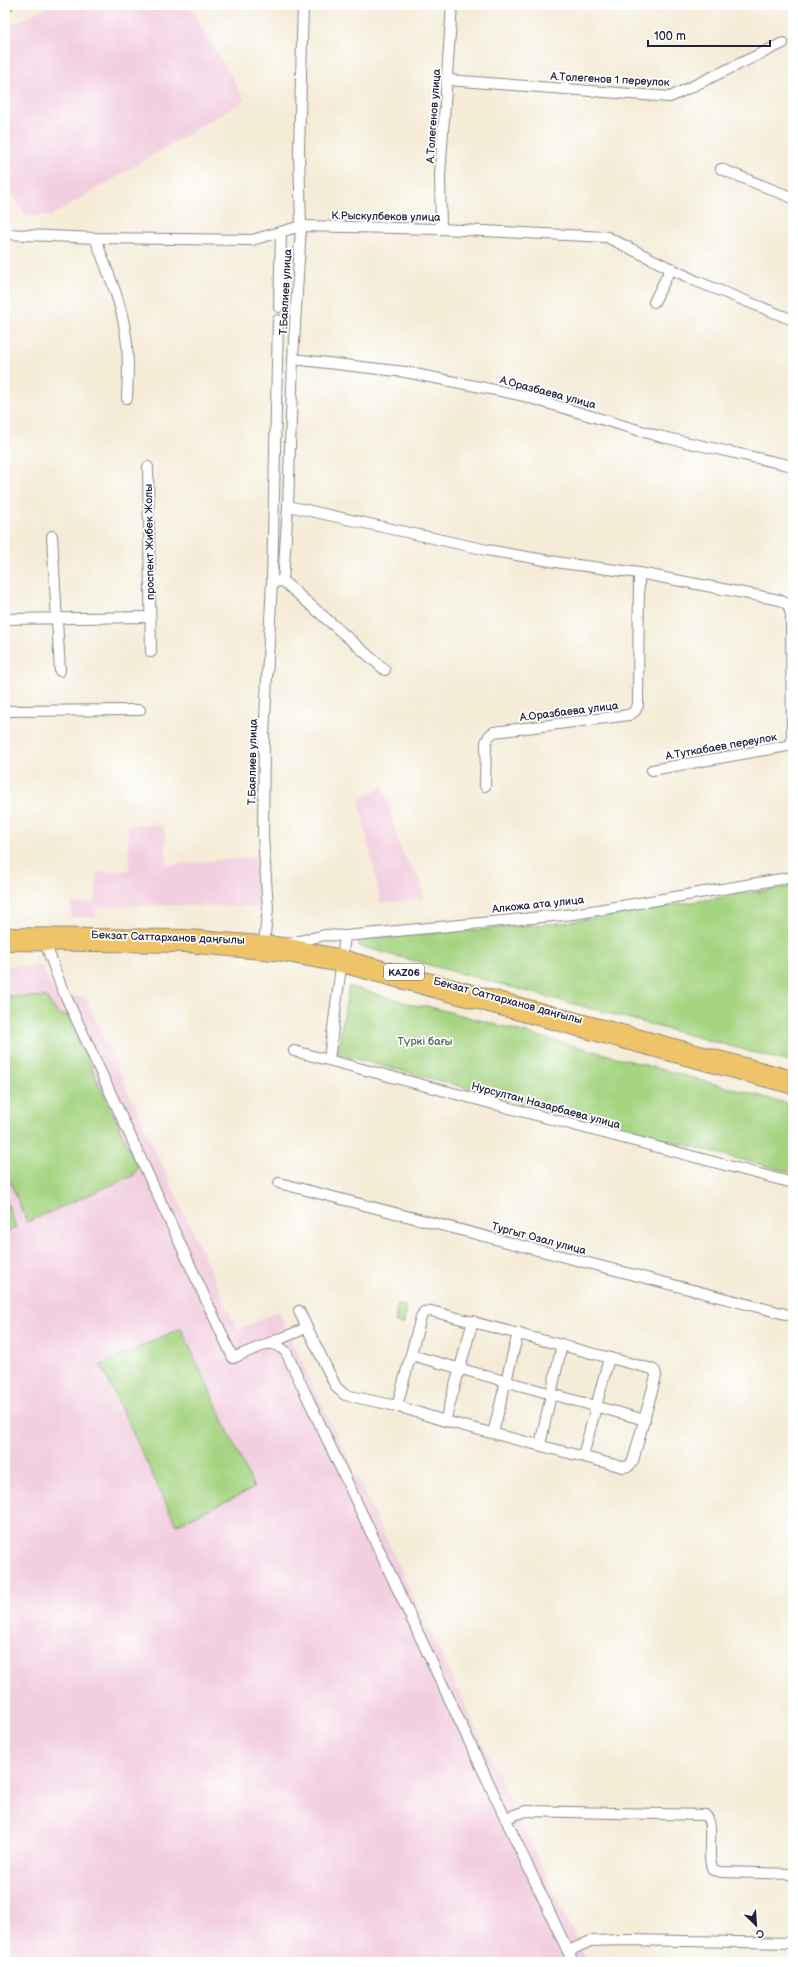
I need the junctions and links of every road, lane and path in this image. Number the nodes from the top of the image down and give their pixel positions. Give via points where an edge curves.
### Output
1 (303, 5) edge
2 (452, 5) edge
3 (783, 43) dead end
4 (448, 80) junction
5 (721, 169) dead end
6 (793, 198) edge
7 (301, 226) junction
8 (441, 229) junction
9 (281, 233) junction
10 (5, 234) edge
11 (94, 238) junction
12 (671, 268) junction
13 (654, 302) dead end
14 (279, 307) dead end
15 (278, 320) dead end
16 (793, 320) edge
17 (293, 359) junction
18 (126, 398) dead end
19 (793, 466) edge
20 (148, 467) dead end
21 (288, 506) junction
22 (52, 536) dead end
23 (639, 573) junction
24 (283, 581) junction
25 (272, 582) junction
26 (150, 617) junction
27 (5, 619) edge
28 (57, 619) junction
29 (151, 652) dead end
30 (385, 670) dead end
31 (60, 671) dead end
32 (140, 710) dead end
33 (5, 711) edge
34 (793, 745) edge
35 (652, 770) dead end
36 (485, 786) dead end
37 (793, 877) edge
38 (5, 934) edge
39 (345, 936) junction
40 (264, 942) junction
41 (5, 944) edge
42 (285, 944) junction
43 (46, 945) junction
44 (342, 961) junction
45 (294, 1051) dead end
46 (329, 1059) junction
47 (793, 1077) edge
48 (793, 1088) edge
49 (279, 1183) dead end
50 (793, 1183) edge
51 (299, 1312) dead end
52 (793, 1316) edge
53 (473, 1321) junction
54 (306, 1328) junction
55 (518, 1333) junction
56 (269, 1343) junction
57 (562, 1344) junction
58 (410, 1355) junction
59 (609, 1358) junction
60 (459, 1368) junction
61 (505, 1381) junction
62 (551, 1394) junction
63 (397, 1406) junction
64 (596, 1406) junction
65 (645, 1420) junction
66 (445, 1421) junction
67 (493, 1433) junction
68 (540, 1445) junction
69 (583, 1456) junction
70 (506, 1818) junction
71 (793, 1874) edge
72 (793, 1943) edge
73 (568, 1951) junction
74 (573, 1962) edge

1 - 7 street, Т.Баялиев улица via 298,150
2 - 4 street, А.Толегенов улица
3 - 4 street, А.Толегенов 1 переулок via 670,97
4 - 8 street, А.Толегенов улица via 440,175
5 - 6 street
7 - 8 street, К.Рыскулбеков улица
7 - 9 street, К.Рыскулбеков улица
7 - 17 street, Т.Баялиев улица
8 - 12 street, К.Рыскулбеков улица via 607,237
9 - 11 street, К.Рыскулбеков улица via 252,240
9 - 14 street, Т.Баялиев улица
10 - 11 street, К.Рыскулбеков улица
11 - 18 street via 113,287 125,328 128,363
12 - 13 street
12 - 16 street, К.Рыскулбеков улица via 696,281
15 - 25 street, Т.Баялиев улица
17 - 19 street, А.Оразбаева улица via 405,372 520,395 658,436
17 - 21 street, Т.Баялиев улица
20 - 26 street, проспект Жибек Жолы
21 - 23 street via 487,550
21 - 24 street, Т.Баялиев улица
22 - 28 street
23 - 34 street via 780,600 788,605 791,614
23 - 36 street, А.Оразбаева улица via 638,705 635,711 628,715 494,732 486,742
24 - 25 street
24 - 30 street
25 - 40 street, Т.Баялиев улица via 264,736 263,836 268,910
26 - 28 street
26 - 29 street, проспект Жибек Жолы
27 - 28 street
28 - 31 street
32 - 33 street
34 - 35 street, А.Туткабаев переулок
37 - 39 street, Алкожа ата улица via 574,914
38 - 40 main road, Бекзат Саттарханов даңғылы / KАZ06 via 187,936
39 - 42 street, Алкожа ата улица via 325,935
39 - 44 street
40 - 42 main road, Бекзат Саттарханов даңғылы / KАZ06
41 - 43 main road, Бекзат Саттарханов даңғылы / KАZ06
42 - 44 main road, Бекзат Саттарханов даңғылы / KАZ06
43 - 44 main road, Бекзат Саттарханов даңғылы / KАZ06 via 194,947
43 - 56 street via 61,986 233,1358
44 - 46 street
44 - 47 main road, Бекзат Саттарханов даңғылы / KАZ06
44 - 48 main road, Бекзат Саттарханов даңғылы / KАZ06
45 - 46 street, Нурсултан Назарбаева улица
46 - 50 street, Нурсултан Назарбаева улица
49 - 52 street, Тургыт Озал улица
51 - 54 street
53 - 55 street
53 - 58 street via 430,1311 424,1312
53 - 60 street
54 - 56 street
54 - 63 street via 340,1392
55 - 57 street
55 - 61 street
56 - 70 street via 279,1346 286,1352
57 - 59 street
57 - 62 street
58 - 60 street
58 - 63 street
59 - 64 street
59 - 65 street via 652,1368 655,1371
60 - 61 street
60 - 66 street
61 - 62 street
61 - 67 street
62 - 64 street
62 - 68 street
63 - 66 street
64 - 65 street
64 - 69 street
65 - 69 street via 634,1461 629,1466 623,1467
66 - 67 street
67 - 68 street
68 - 69 street
70 - 71 street via 526,1811 705,1815 709,1818 710,1824 709,1853 713,1870
70 - 73 street
72 - 73 street via 591,1941
73 - 74 street

